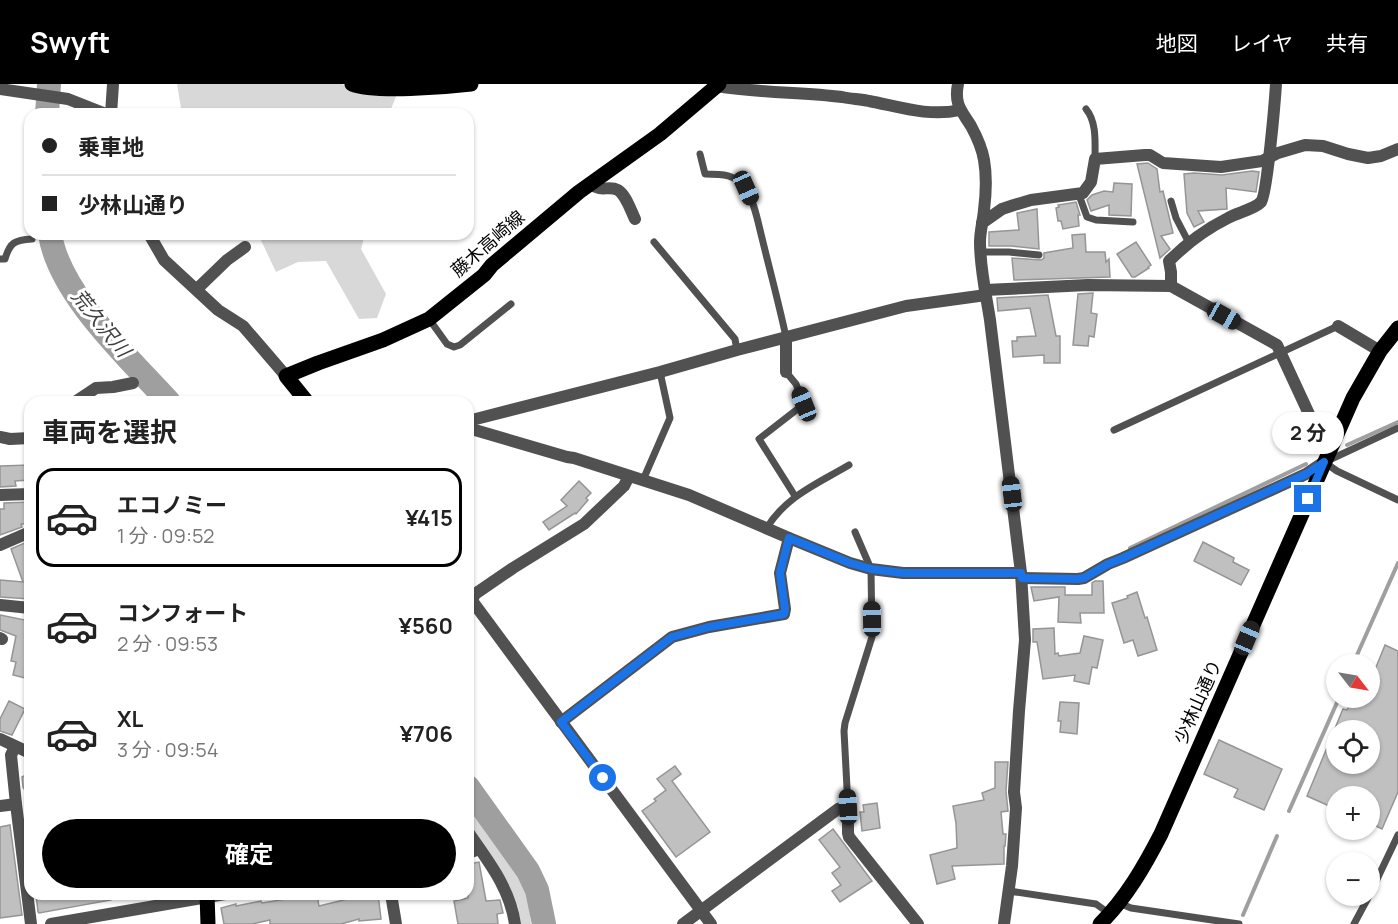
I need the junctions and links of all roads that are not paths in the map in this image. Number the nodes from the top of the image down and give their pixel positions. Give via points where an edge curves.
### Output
1 (113, 84) edge
2 (352, 84) edge
3 (471, 84) edge
4 (958, 84) edge
5 (1276, 84) edge
6 (718, 85) edge
7 (0, 89) edge
8 (35, 91) edge
9 (91, 108) edge
10 (111, 108) edge
11 (1086, 109) dead end
12 (960, 110) junction
13 (1398, 149) edge
14 (700, 154) dead end
15 (1268, 158) junction
16 (1095, 159) junction
17 (591, 184) junction
18 (1079, 195) junction
19 (1171, 201) dead end
20 (635, 219) dead end
21 (1133, 222) dead end
22 (982, 223) junction
23 (24, 240) edge
24 (152, 240) edge
25 (654, 243) dead end
26 (1189, 243) junction
27 (245, 247) dead end
28 (981, 252) junction
29 (1039, 255) dead end
30 (0, 259) edge
31 (1171, 286) junction
32 (197, 289) junction
33 (986, 293) junction
34 (511, 304) dead end
35 (429, 319) junction
36 (1338, 326) joint
37 (1398, 328) edge
38 (786, 337) junction
39 (737, 350) junction
40 (1281, 351) junction
41 (1380, 351) junction
42 (660, 372) junction
43 (786, 372) joint
44 (286, 376) junction
45 (133, 383) dead end
46 (84, 396) edge
47 (302, 396) edge
48 (474, 419) edge
49 (1398, 428) edge
50 (474, 430) edge
51 (1114, 430) dead end
52 (0, 437) edge
53 (24, 438) edge
54 (1326, 459) junction
55 (849, 465) dead end
56 (629, 476) junction
57 (643, 480) junction
58 (24, 494) edge
59 (0, 495) edge
60 (795, 496) junction
61 (1398, 500) edge
62 (766, 529) junction
63 (855, 532) dead end
64 (24, 535) edge
65 (789, 538) junction
66 (0, 545) edge
67 (871, 569) junction
68 (1021, 575) junction
69 (474, 595) edge
70 (474, 603) edge
71 (0, 605) edge
72 (24, 607) edge
73 (561, 722) junction
74 (0, 739) edge
75 (15, 747) junction
76 (24, 750) edge
77 (16, 804) junction
78 (0, 806) edge
79 (848, 807) junction
80 (1398, 835) edge
81 (474, 851) edge
82 (24, 868) edge
83 (1380, 872) edge
84 (1009, 891) junction
85 (28, 900) edge
86 (190, 900) edge
87 (207, 900) edge
88 (392, 900) edge
89 (1363, 906) edge
90 (701, 910) junction
91 (1110, 914) edge
92 (112, 919) edge
93 (31, 924) edge
94 (51, 924) edge
95 (208, 924) edge
96 (396, 924) edge
97 (515, 924) edge
98 (683, 924) edge
99 (711, 924) edge
100 (918, 924) edge
101 (1004, 924) edge
102 (1239, 924) edge
103 (1354, 924) edge

1 - 10 street
2 - 3 main road via 369,88
4 - 12 street
5 - 15 street
6 - 12 street via 746,91 867,100 916,112 945,114
6 - 17 main road, 藤木高崎線
7 - 8 street
8 - 9 street
11 - 16 lane via 1093,121
12 - 22 street via 983,155 986,187
13 - 15 street via 1368,158 1305,145
14 - 38 lane via 705,174 731,176 746,188
15 - 16 street via 1221,167 1163,163 1150,155
15 - 26 street via 1261,202 1225,219
16 - 18 street via 1091,182
17 - 20 street via 597,189 616,189
17 - 35 main road, 藤木高崎線
18 - 21 lane via 1087,217
18 - 22 street via 1014,205
19 - 26 lane
22 - 28 street
23 - 30 lane via 11,244 5,259
24 - 32 street via 164,260
25 - 39 lane via 735,339
26 - 31 street via 1169,261
27 - 32 street
28 - 29 lane
28 - 33 street
31 - 33 street via 1088,285
31 - 40 street via 1278,345
32 - 44 street via 218,310 243,326
33 - 38 street via 906,306
33 - 68 street
34 - 35 lane via 454,347 447,344
35 - 44 main road, 藤木高崎線
36 - 40 lane
36 - 41 street
37 - 41 main road, 少林山通り
38 - 39 street
38 - 43 street
39 - 42 street
40 - 51 lane
40 - 54 street
41 - 54 main road, 少林山通り via 1353,398
42 - 48 street
42 - 57 lane via 670,418
43 - 60 lane via 804,404 759,439
44 - 47 main road
45 - 46 street via 96,388
49 - 54 lane
50 - 56 street
52 - 53 street
54 - 61 lane via 1338,471
54 - 68 street via 1306,474 1084,578
54 - 91 main road, 少林山通り via 1161,834 1145,866
55 - 60 lane
56 - 57 street
56 - 69 street via 624,486 584,524
57 - 62 street via 689,495
58 - 59 street
60 - 62 lane
62 - 65 street
63 - 67 lane
64 - 66 street
65 - 67 street
65 - 73 street via 780,573 784,614 672,637
67 - 68 street
67 - 79 lane via 872,637 844,731
68 - 84 street via 1025,640
70 - 73 street
71 - 72 street
73 - 90 street
74 - 75 street
75 - 76 street
75 - 77 street via 12,755
77 - 78 street
77 - 82 street
79 - 90 street via 838,809
79 - 100 street via 849,837
80 - 83 lane
81 - 97 street via 507,894
84 - 91 lane via 1096,904
84 - 101 street
85 - 93 street
86 - 92 street
87 - 95 main road
88 - 96 street
89 - 103 lane
90 - 98 street
90 - 99 street
91 - 102 lane via 1131,908
92 - 94 street

